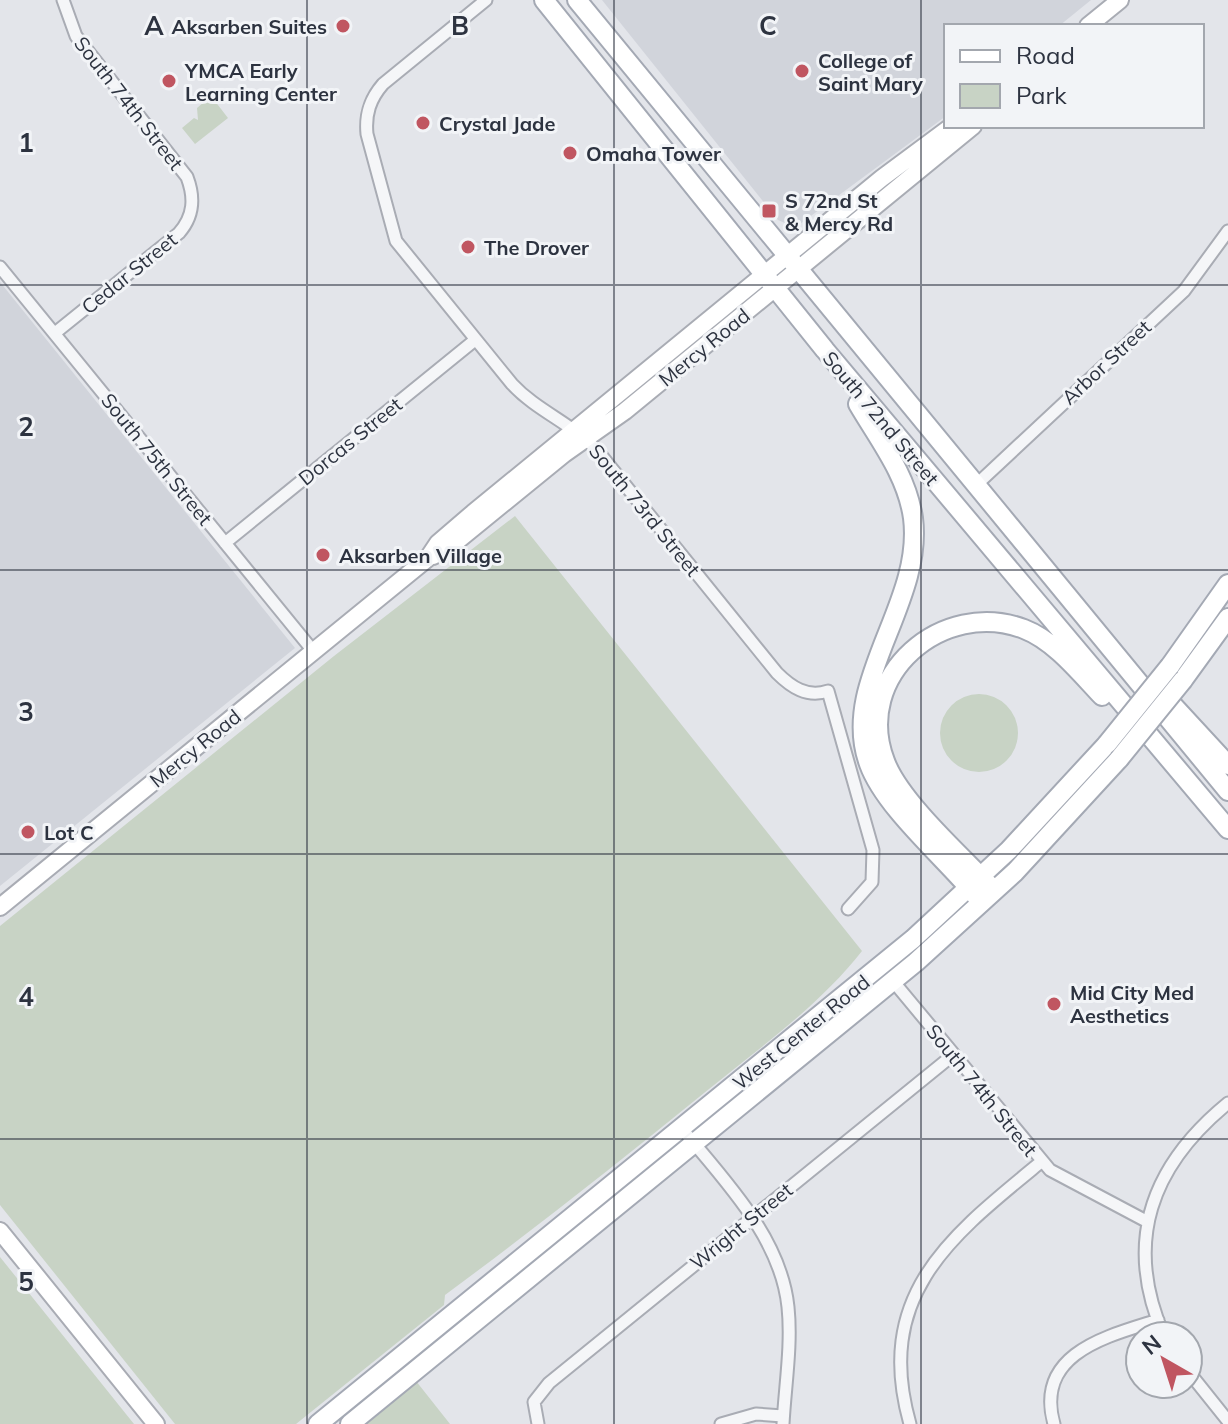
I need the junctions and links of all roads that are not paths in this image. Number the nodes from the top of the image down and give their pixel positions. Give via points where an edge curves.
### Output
1 (63, 0) edge
2 (486, 0) edge
3 (544, 0) edge
4 (577, 0) edge
5 (1120, 0) edge
6 (1090, 24) edge
7 (950, 128) edge
8 (970, 128) edge
9 (193, 206) joint
10 (1228, 231) edge
11 (793, 263) junction
12 (0, 267) edge
13 (770, 282) junction
14 (55, 333) junction
15 (475, 340) junction
16 (825, 350) junction
17 (581, 434) junction
18 (975, 486) junction
19 (225, 543) junction
20 (1025, 546) junction
21 (1228, 584) edge
22 (1228, 618) edge
23 (314, 652) junction
24 (1228, 765) edge
25 (1228, 791) edge
26 (1227, 828) edge
27 (982, 890) junction
28 (0, 907) edge
29 (848, 909) dead end
30 (893, 981) junction
31 (953, 1055) junction
32 (1228, 1103) edge
33 (683, 1130) junction
34 (695, 1145) junction
35 (1041, 1162) junction
36 (752, 1218) junction
37 (1148, 1222) junction
38 (0, 1231) edge
39 (1158, 1320) edge
40 (1124, 1331) edge
41 (1204, 1391) edge
42 (783, 1420) edge
43 (1228, 1421) edge
44 (156, 1424) edge
45 (318, 1424) edge
46 (350, 1424) edge
47 (538, 1424) edge
48 (721, 1424) edge
49 (910, 1424) edge
50 (1054, 1424) edge

1 - 9 street, South 74th Street via 76,36 187,177
2 - 15 street, South 73rd Street via 383,84 369,107 367,134 392,232
3 - 13 main road, South 72nd Street
4 - 11 main road, South 72nd Street
5 - 6 main road
7 - 11 main road, Mercy Road
8 - 11 main road, Mercy Road
9 - 14 street, Cedar Street via 179,233
10 - 18 street, Arbor Street via 1184,291
11 - 13 main road, Mercy Road
11 - 18 main road, South 72nd Street
12 - 14 street, South 75th Street
13 - 16 main road, South 72nd Street
13 - 17 main road, Mercy Road
14 - 19 street, South 75th Street
15 - 17 street, South 73rd Street via 523,396
15 - 19 street, Dorcas Street
16 - 26 main road, South 72nd Street
16 - 27 main road via 900,474 913,518 911,574 864,707 866,754 886,793
17 - 23 main road, Mercy Road via 451,546 428,558
17 - 29 street, South 73rd Street via 777,673 798,690 828,691 873,850 872,882
18 - 20 main road, South 72nd Street
19 - 23 street, South 75th Street
20 - 24 main road
20 - 25 main road, South 72nd Street
21 - 27 main road, West Center Road, bridge via 1170,666
22 - 27 main road, West Center Road, bridge via 1119,759
23 - 28 main road, Mercy Road
26 - 27 main road via 1055,649 1028,630 1002,622 970,622 943,629 907,655 888,684 878,727 884,760 899,788
27 - 30 main road, West Center Road
27 - 33 main road, West Center Road via 913,939
30 - 31 street, South 74th Street
30 - 34 main road, West Center Road
31 - 35 street, South 74th Street
31 - 36 street, Wright Street
32 - 37 street via 1195,1130 1173,1159
33 - 34 street
33 - 45 main road, West Center Road
34 - 36 street
34 - 46 main road, West Center Road
35 - 37 street, South 74th Street via 1067,1182
35 - 49 street via 956,1233 920,1283 901,1350
36 - 42 street via 774,1253 787,1296
36 - 47 street, Wright Street via 549,1383 534,1402
37 - 39 street via 1145,1271
38 - 44 main road
40 - 50 street via 1074,1353 1054,1384
41 - 43 street
42 - 48 street via 756,1414

